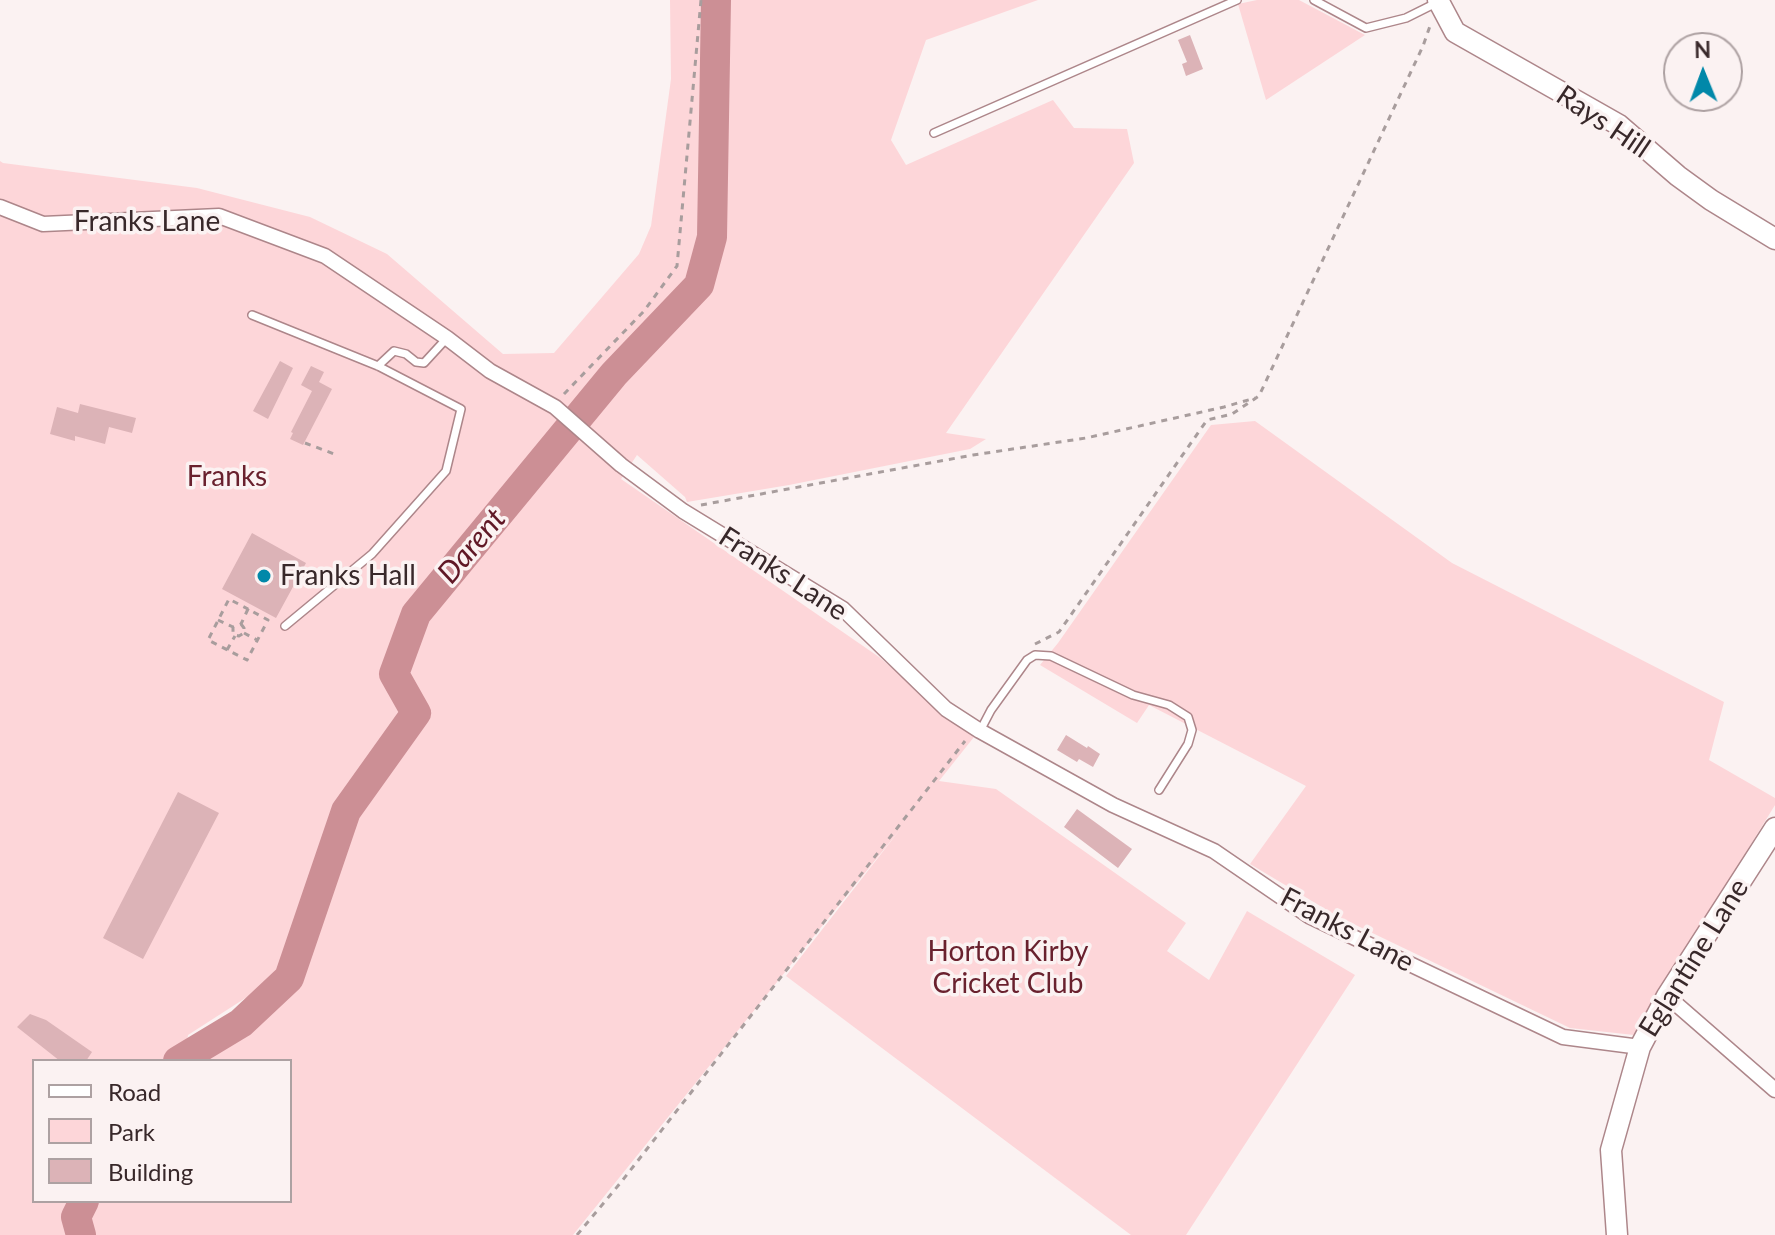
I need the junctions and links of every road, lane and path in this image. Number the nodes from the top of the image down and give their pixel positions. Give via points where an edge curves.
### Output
1 (701, 0) edge
2 (1237, 0) edge
3 (1314, 0) edge
4 (1438, 1) edge
5 (934, 133) dead end
6 (0, 207) edge
7 (1775, 239) edge
8 (252, 315) dead end
9 (447, 338) junction
10 (378, 366) junction
11 (1259, 396) junction
12 (555, 407) junction
13 (305, 443) dead end
14 (337, 455) dead end
15 (683, 511) junction
16 (250, 607) junction
17 (218, 620) junction
18 (241, 624) junction
19 (285, 626) dead end
20 (233, 627) junction
21 (244, 633) junction
22 (235, 635) junction
23 (257, 640) junction
24 (227, 650) junction
25 (1027, 654) dead end
26 (978, 729) junction
27 (1159, 790) dead end
28 (1775, 828) edge
29 (1667, 996) junction
30 (1640, 1047) junction
31 (1775, 1090) edge
32 (577, 1235) edge
33 (1617, 1235) edge

1 - 12 path via 677,266 644,311
2 - 5 lane
3 - 4 lane via 1366,28 1406,18
4 - 7 street, Rays Hill via 1455,32 1619,125 1678,176
4 - 11 path via 1423,46
6 - 9 street, Franks Lane via 43,224 219,216 325,256
8 - 10 lane
9 - 10 lane via 424,363 394,351
9 - 12 street, Franks Lane via 490,371
10 - 19 lane via 461,409 446,471 372,554
11 - 15 path via 1086,438
11 - 25 path via 1232,414 1207,420 1059,632 1036,642
12 - 15 street, Franks Lane
13 - 14 path
15 - 26 street, Franks Lane via 843,609 946,709
16 - 17 path via 229,599
16 - 18 path
16 - 23 path via 268,620
17 - 20 path
17 - 24 path via 208,640
18 - 20 path
18 - 21 path
20 - 22 path
21 - 22 path
21 - 23 path
22 - 24 path
23 - 24 path via 247,660
26 - 27 lane via 1027,660 1051,656 1188,717 1188,744
26 - 30 street, Franks Lane via 1113,805 1214,851 1309,916 1563,1037
26 - 32 path
28 - 29 street, Eglantine Lane
29 - 30 street, Eglantine Lane
29 - 31 street
30 - 33 street, Eglantine Lane via 1611,1150

